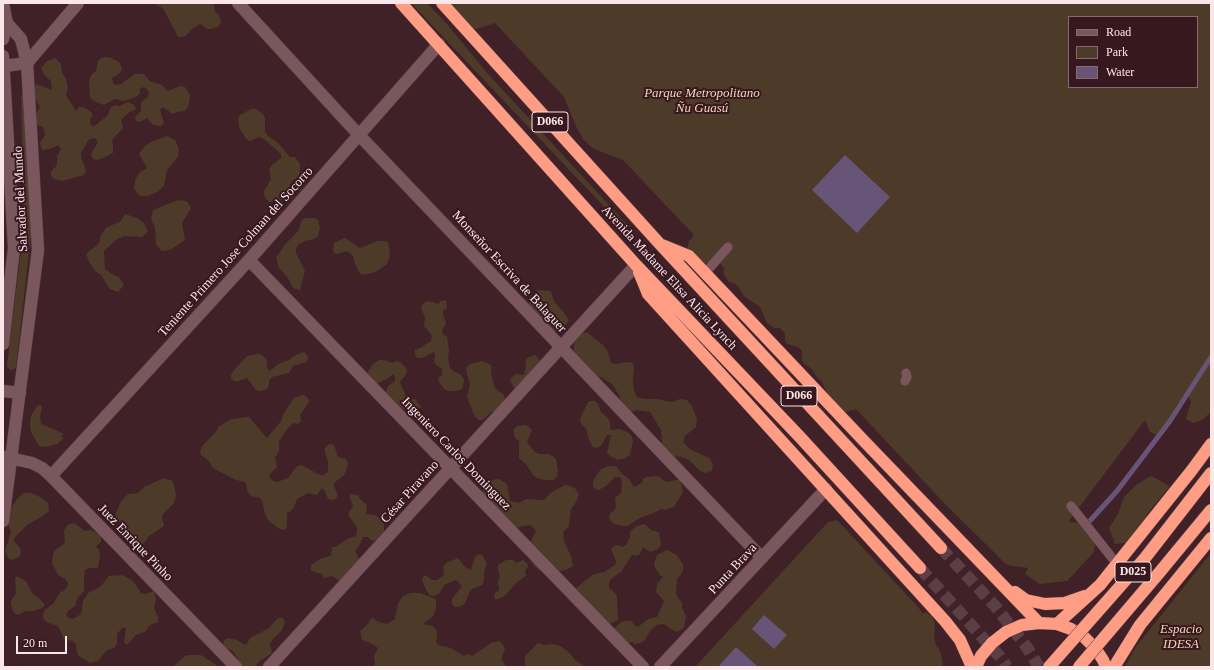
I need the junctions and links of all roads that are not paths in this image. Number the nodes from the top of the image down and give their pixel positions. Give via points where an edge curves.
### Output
1 (78, 3) edge
2 (238, 3) edge
3 (401, 3) edge
4 (442, 3) edge
5 (3, 4) edge
6 (5, 23) edge
7 (3, 39) edge
8 (439, 44) junction
9 (3, 61) edge
10 (27, 63) junction
11 (359, 135) junction
12 (658, 242) junction
13 (728, 247) dead end
14 (249, 260) junction
15 (636, 265) junction
16 (705, 273) junction
17 (3, 344) edge
18 (561, 347) junction
19 (3, 391) edge
20 (20, 393) junction
21 (1211, 444) edge
22 (7, 458) edge
23 (450, 468) junction
24 (1211, 473) edge
25 (51, 476) junction
26 (826, 489) junction
27 (1071, 506) dead end
28 (1211, 510) edge
29 (3, 521) edge
30 (1211, 538) edge
31 (941, 548) tunnel mouth
32 (762, 558) junction
33 (1117, 564) junction
34 (920, 568) tunnel mouth
35 (1000, 583) junction
36 (1100, 584) junction
37 (1039, 623) junction
38 (1057, 624) junction
39 (236, 667) edge
40 (269, 667) edge
41 (643, 667) edge
42 (660, 667) edge
43 (972, 667) edge
44 (976, 667) edge
45 (1049, 667) edge
46 (1079, 667) edge
47 (1106, 667) edge
48 (1114, 667) edge

1 - 10 street
2 - 11 street, Monseñor Escriva de Balaguer
3 - 8 highway, Avenida Madame Elisa Alicia Lynch / D066
4 - 12 highway, Avenida Madame Elisa Alicia Lynch / D066
5 - 6 street, Salvador del Mundo
6 - 7 street
6 - 10 street, Salvador del Mundo via 21,39
8 - 11 street, Teniente Primero Jose Colman del Socorro
8 - 15 highway, Avenida Madame Elisa Alicia Lynch / D066
9 - 10 street
9 - 17 street, Salvador del Mundo via 14,248
10 - 20 street, Salvador del Mundo via 38,250
11 - 14 street, Teniente Primero Jose Colman del Socorro
11 - 18 street, Monseñor Escriva de Balaguer
12 - 16 highway via 689,256
12 - 31 highway, Avenida Madame Elisa Alicia Lynch / D066
13 - 16 lane
14 - 23 street, Ingeniero Carlos Dominguez
14 - 25 street, Teniente Primero Jose Colman del Socorro
15 - 18 street, César Piravano
15 - 26 highway via 648,294
15 - 34 highway, Avenida Madame Elisa Alicia Lynch / D066 via 805,442
16 - 35 highway
18 - 23 street, César Piravano
18 - 32 street, Monseñor Escriva de Balaguer
19 - 20 street
20 - 22 street, Salvador del Mundo
21 - 33 highway
22 - 25 street, Juez Enrique Pinho via 32,463
22 - 29 street, Salvador del Mundo
23 - 40 street, César Piravano
23 - 41 street, Ingeniero Carlos Dominguez
24 - 45 highway, D025, bridge via 1145,558
25 - 39 street, Juez Enrique Pinho
26 - 32 street, Punta Brava
26 - 43 highway via 945,621 960,640
27 - 33 lane
28 - 46 highway, D025, bridge
30 - 48 highway via 1140,625
32 - 42 street, Punta Brava
33 - 36 highway
35 - 36 highway via 1026,600 1045,604 1065,603 1084,596
35 - 37 highway
36 - 38 highway
37 - 38 highway
37 - 44 highway via 1022,625 1006,632 992,642
38 - 47 highway via 1084,637 1095,648

